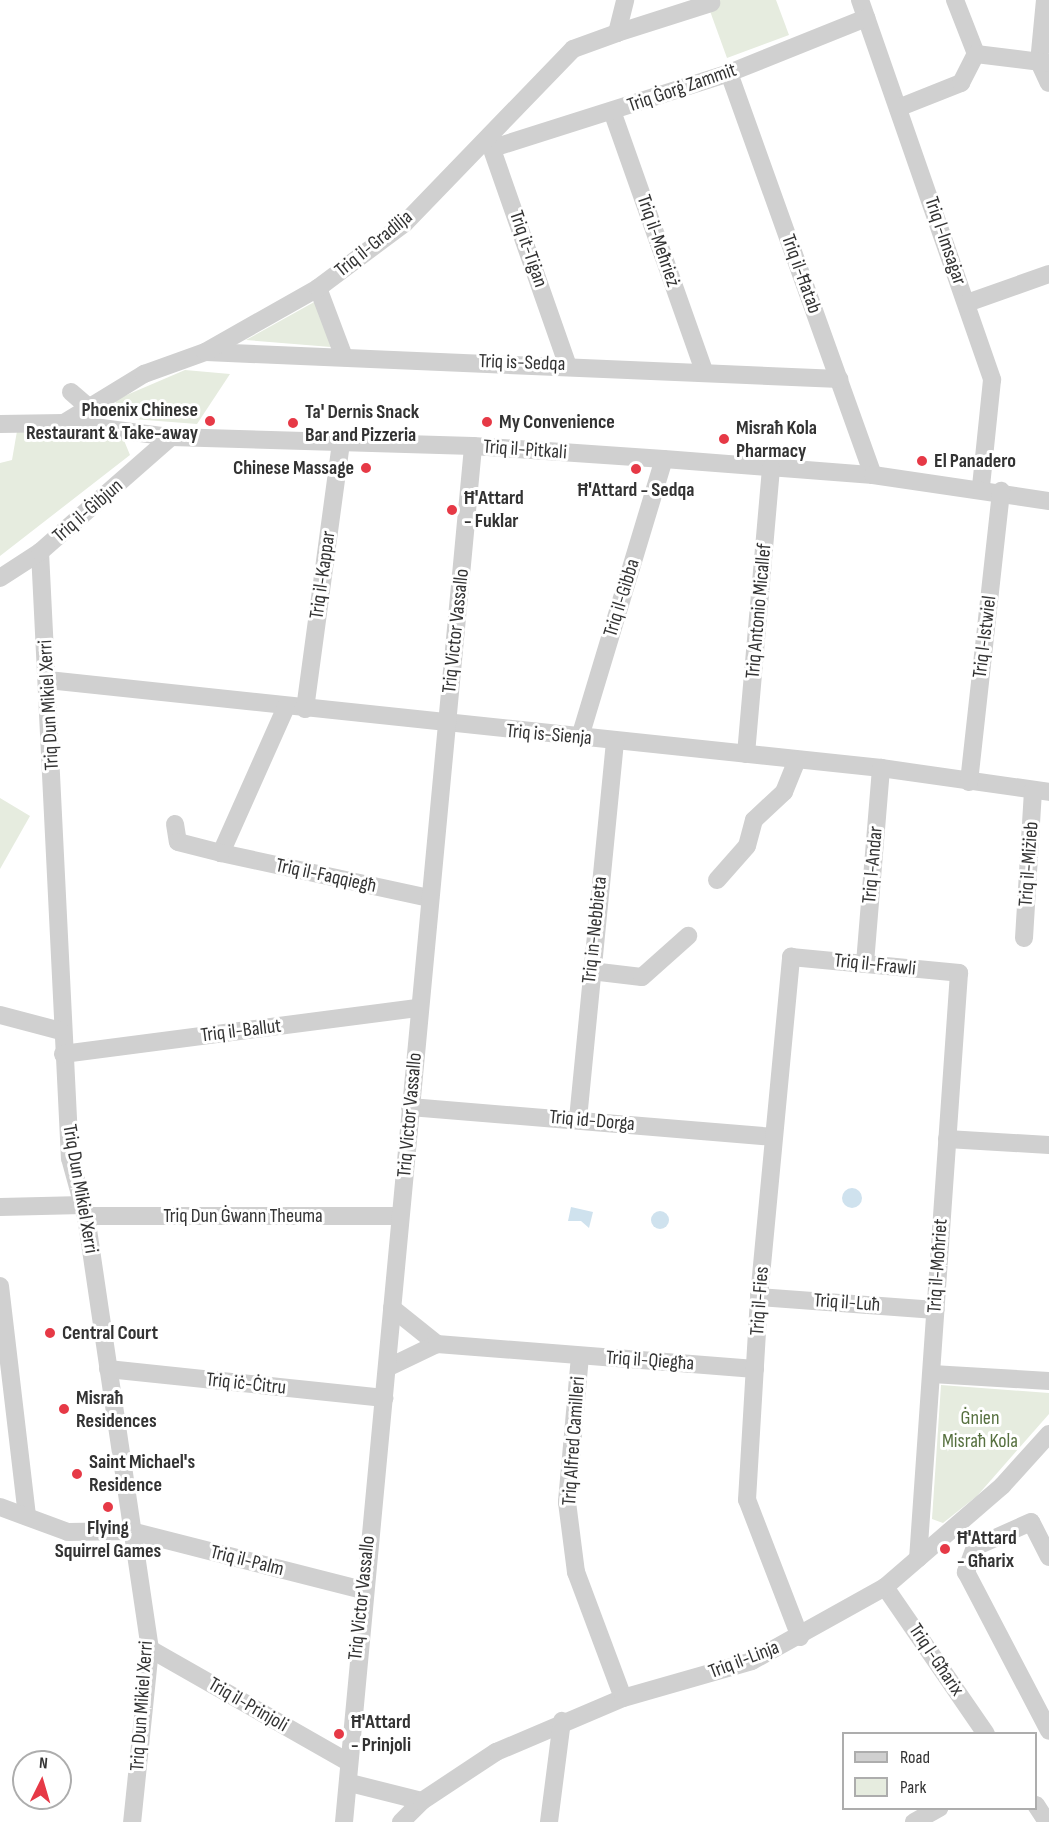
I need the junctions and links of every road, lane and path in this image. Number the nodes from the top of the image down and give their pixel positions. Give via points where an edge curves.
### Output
1 (625, 0) edge
2 (860, 0) edge
3 (955, 0) edge
4 (1045, 0) edge
5 (711, 3) dead end
6 (866, 18) junction
7 (616, 33) junction
8 (976, 54) junction
9 (1044, 62) edge
10 (729, 73) junction
11 (1049, 83) edge
12 (898, 108) junction
13 (612, 111) junction
14 (490, 141) junction
15 (1049, 274) edge
16 (318, 288) junction
17 (967, 303) junction
18 (205, 352) junction
19 (344, 357) junction
20 (567, 364) junction
21 (704, 371) junction
22 (839, 379) junction
23 (72, 392) dead end
24 (86, 405) junction
25 (64, 423) junction
26 (0, 424) edge
27 (171, 437) junction
28 (341, 441) junction
29 (473, 446) junction
30 (664, 459) junction
31 (771, 468) junction
32 (873, 475) junction
33 (981, 487) junction
34 (1001, 491) junction
35 (1049, 501) edge
36 (40, 552) junction
37 (0, 578) edge
38 (48, 680) junction
39 (286, 707) junction
40 (305, 709) junction
41 (446, 725) junction
42 (580, 737) junction
43 (615, 741) junction
44 (746, 754) junction
45 (797, 759) junction
46 (881, 768) junction
47 (969, 782) junction
48 (1041, 791) edge
49 (175, 824) dead end
50 (221, 853) junction
51 (717, 880) dead end
52 (430, 898) junction
53 (688, 936) dead end
54 (1024, 938) dead end
55 (791, 957) joint
56 (865, 963) junction
57 (591, 972) junction
58 (959, 973) joint
59 (419, 1008) junction
60 (0, 1015) edge
61 (61, 1030) junction
62 (63, 1054) junction
63 (410, 1107) junction
64 (578, 1119) junction
65 (774, 1137) junction
66 (947, 1138) junction
67 (1049, 1145) edge
68 (0, 1208) edge
69 (85, 1211) junction
70 (400, 1216) junction
71 (0, 1286) edge
72 (759, 1297) junction
73 (392, 1308) junction
74 (936, 1310) junction
75 (437, 1344) junction
76 (580, 1356) junction
77 (387, 1368) junction
78 (108, 1369) junction
79 (755, 1369) junction
80 (932, 1374) junction
81 (1049, 1381) edge
82 (384, 1398) junction
83 (1049, 1434) edge
84 (0, 1507) edge
85 (27, 1515) junction
86 (1040, 1524) edge
87 (131, 1531) junction
88 (1049, 1557) edge
89 (918, 1559) junction
90 (885, 1587) junction
91 (363, 1590) junction
92 (800, 1637) junction
93 (150, 1648) junction
94 (623, 1698) junction
95 (562, 1721) junction
96 (1049, 1731) edge
97 (985, 1732) edge
98 (346, 1761) junction
99 (350, 1783) junction
100 (422, 1801) junction
101 (1037, 1808) edge
102 (937, 1810) edge
103 (132, 1822) edge
104 (344, 1822) edge
105 (400, 1822) edge
106 (549, 1822) edge
107 (914, 1822) edge
108 (1047, 1822) edge

1 - 7 street
2 - 6 street, Triq l-Imsaġar
3 - 8 street
4 - 9 street
5 - 7 street, Triq il-Gradilja
6 - 10 street, Triq Ġorġ Zammit
6 - 12 street, Triq l-Imsaġar
7 - 14 street, Triq il-Gradilja via 573,49
8 - 9 street
8 - 12 street via 961,82
9 - 11 street
10 - 13 street, Triq Ġorġ Zammit
10 - 22 street, Triq il-Ħatab
12 - 17 street, Triq l-Imsaġar
13 - 14 street, Triq Ġorġ Zammit
13 - 21 street, Triq il-Meħrież
14 - 16 street, Triq il-Gradilja via 405,223
14 - 20 street, Triq it-Tiġan
15 - 17 street
16 - 18 street, Triq il-Gradilja
16 - 19 street
17 - 33 street, Triq l-Imsaġar via 992,380
18 - 19 street, Triq is-Sedqa
18 - 24 street, Triq il-Gradilja via 144,374
19 - 20 street, Triq is-Sedqa
20 - 21 street, Triq is-Sedqa
21 - 22 street, Triq is-Sedqa
22 - 32 street, Triq il-Ħatab
23 - 24 street
24 - 25 street, Triq il-Gradilja
25 - 26 street, Triq il-Pitkali
25 - 27 street, Triq il-Pitkali
27 - 28 street, Triq il-Pitkali
27 - 36 street, Triq il-Ġibjun
28 - 29 street, Triq il-Pitkali
28 - 40 street, Triq il-Kappar
29 - 30 street, Triq il-Pitkali
29 - 41 street, Triq Victor Vassallo
30 - 31 street, Triq il-Pitkali
30 - 42 street, Triq il-Gibba
31 - 32 street, Triq il-Pitkali
31 - 44 street, Triq Antonio Micallef
32 - 33 street, Triq il-Pitkali
33 - 34 street, Triq il-Pitkali
34 - 35 street, Triq il-Pitkali
34 - 47 street, Triq l-Istwiel
36 - 37 street, Triq il-Ġibjun
36 - 38 street, Triq Dun Mikiel Xerri
38 - 39 street, Triq is-Sienja
38 - 61 street, Triq Dun Mikiel Xerri
39 - 40 street, Triq is-Sienja
39 - 50 street
40 - 41 street, Triq is-Sienja
41 - 42 street, Triq is-Sienja
41 - 52 street, Triq Victor Vassallo
42 - 43 street, Triq is-Sienja
43 - 44 street, Triq is-Sienja
43 - 57 street, Triq in-Nebbieta
44 - 45 street, Triq is-Sienja
45 - 46 street, Triq is-Sienja
45 - 51 street via 784,792 754,820 747,846
46 - 47 street, Triq is-Sienja
46 - 56 street, Triq l-Andar
47 - 48 street, Triq is-Sienja
48 - 54 street, Triq il-Miżieb
49 - 50 street, Triq il-Faqqiegħ via 178,842
50 - 52 street, Triq il-Faqqiegħ
52 - 59 street, Triq Victor Vassallo
53 - 57 street via 642,977
55 - 56 street, Triq il-Frawli
55 - 65 street, Triq il-Fies
56 - 58 street, Triq il-Frawli
57 - 64 street, Triq in-Nebbieta
58 - 66 street, Triq il-Moħriet
59 - 62 street, Triq il-Ballut
59 - 63 street, Triq Victor Vassallo
60 - 61 street
61 - 62 street, Triq Dun Mikiel Xerri
62 - 69 street, Triq Dun Mikiel Xerri via 70,1158
63 - 64 street, Triq id-Dorga
63 - 70 street, Triq Victor Vassallo
64 - 65 street, Triq id-Dorga
65 - 72 street, Triq il-Fies
66 - 67 street
66 - 74 street, Triq il-Moħriet
68 - 69 street, Triq Dun Ġwann Theuma
69 - 70 street, Triq Dun Ġwann Theuma
69 - 78 street, Triq Dun Mikiel Xerri
70 - 73 street, Triq Victor Vassallo
71 - 85 street
72 - 74 street, Triq il-Luħ
72 - 79 street, Triq il-Fies
73 - 75 street
73 - 77 street, Triq Victor Vassallo
74 - 80 street, Triq il-Moħriet
75 - 76 street, Triq il-Qiegħa
75 - 77 street
76 - 79 street, Triq il-Qiegħa
76 - 94 street, Triq Alfred Camilleri via 567,1502 576,1572
77 - 82 street, Triq Victor Vassallo
78 - 82 street, Triq iċ-Ċitru
78 - 87 street, Triq Dun Mikiel Xerri
79 - 92 street, Triq il-Fies via 747,1500
80 - 81 street
80 - 89 street, Triq il-Moħriet
82 - 91 street, Triq Victor Vassallo
83 - 89 street, Triq il-Linja via 1002,1486
84 - 85 street, Triq il-Palm
85 - 87 street, Triq il-Palm via 68,1532
86 - 88 street
86 - 96 street via 975,1547 966,1572
87 - 91 street, Triq il-Palm
87 - 93 street, Triq Dun Mikiel Xerri
89 - 90 street, Triq il-Linja
90 - 92 street, Triq il-Linja
90 - 97 street, Triq l-Għarix
91 - 98 street, Triq Victor Vassallo
92 - 94 street, Triq il-Linja via 752,1661
93 - 98 street, Triq il-Prinjoli
93 - 103 street, Triq Dun Mikiel Xerri
94 - 95 street, Triq il-Linja
95 - 100 street, Triq il-Linja via 496,1752
95 - 106 street
98 - 99 street, Triq Victor Vassallo
99 - 100 street
99 - 104 street, Triq Victor Vassallo
100 - 105 street, Triq il-Linja
101 - 108 street
102 - 107 street

